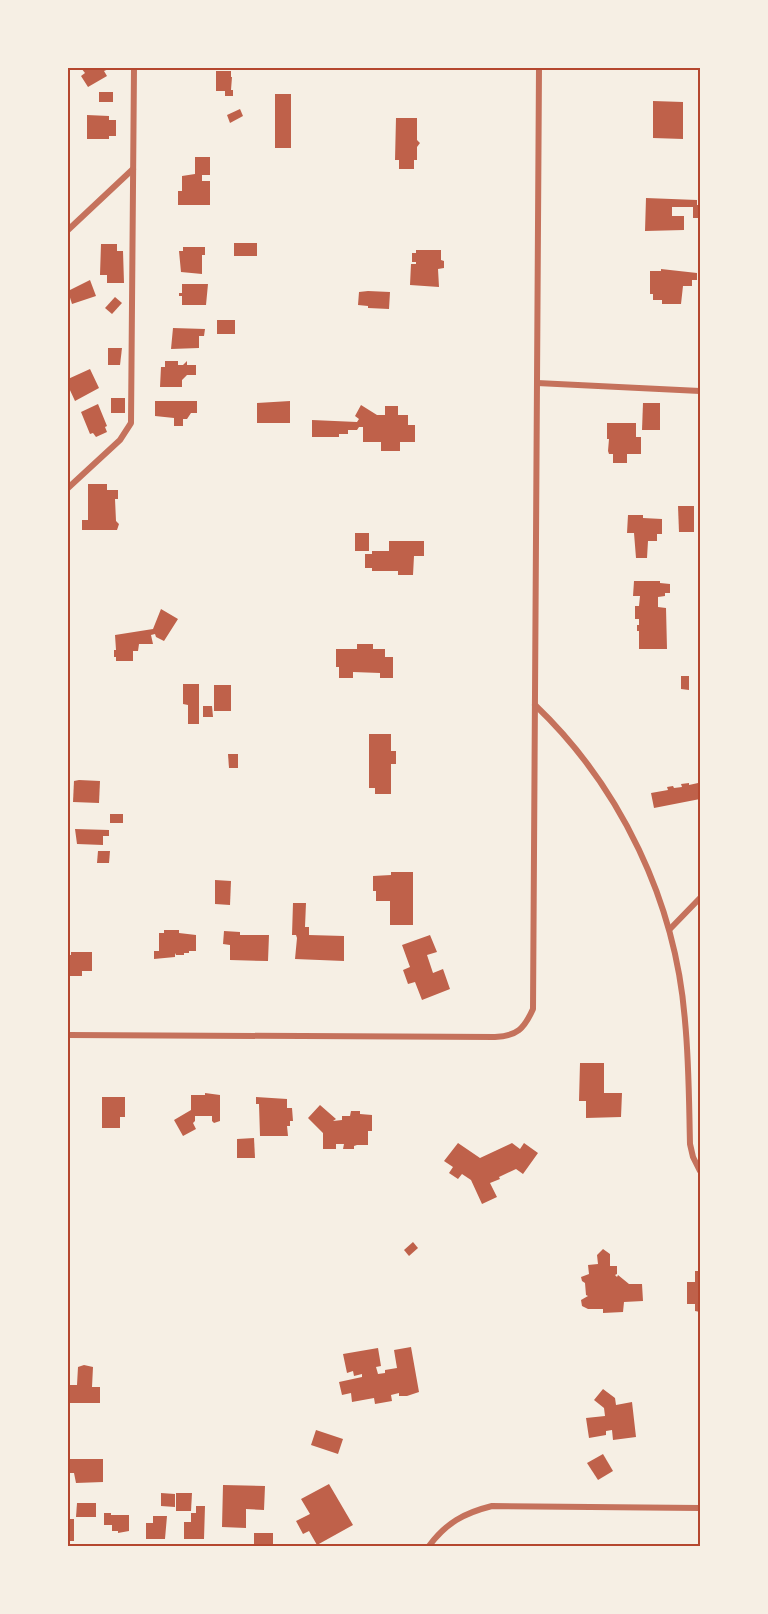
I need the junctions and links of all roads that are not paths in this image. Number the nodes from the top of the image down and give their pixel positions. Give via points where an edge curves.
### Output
1 (134, 68) edge
2 (539, 68) edge
3 (133, 169) junction
4 (68, 230) edge
5 (537, 382) junction
6 (700, 390) edge
7 (68, 488) edge
8 (535, 705) junction
9 (700, 898) edge
10 (670, 929) junction
11 (68, 1035) edge
12 (700, 1171) edge
13 (700, 1508) edge
14 (429, 1546) edge

1 - 3 street
2 - 5 street
3 - 4 street
3 - 7 street via 131,423 120,440
5 - 6 street
5 - 8 street
8 - 10 street via 558,727 607,791 636,841
8 - 11 street via 533,1009 514,1034
9 - 10 street
10 - 12 street via 685,1019 690,1144
13 - 14 street via 492,1506 458,1517

